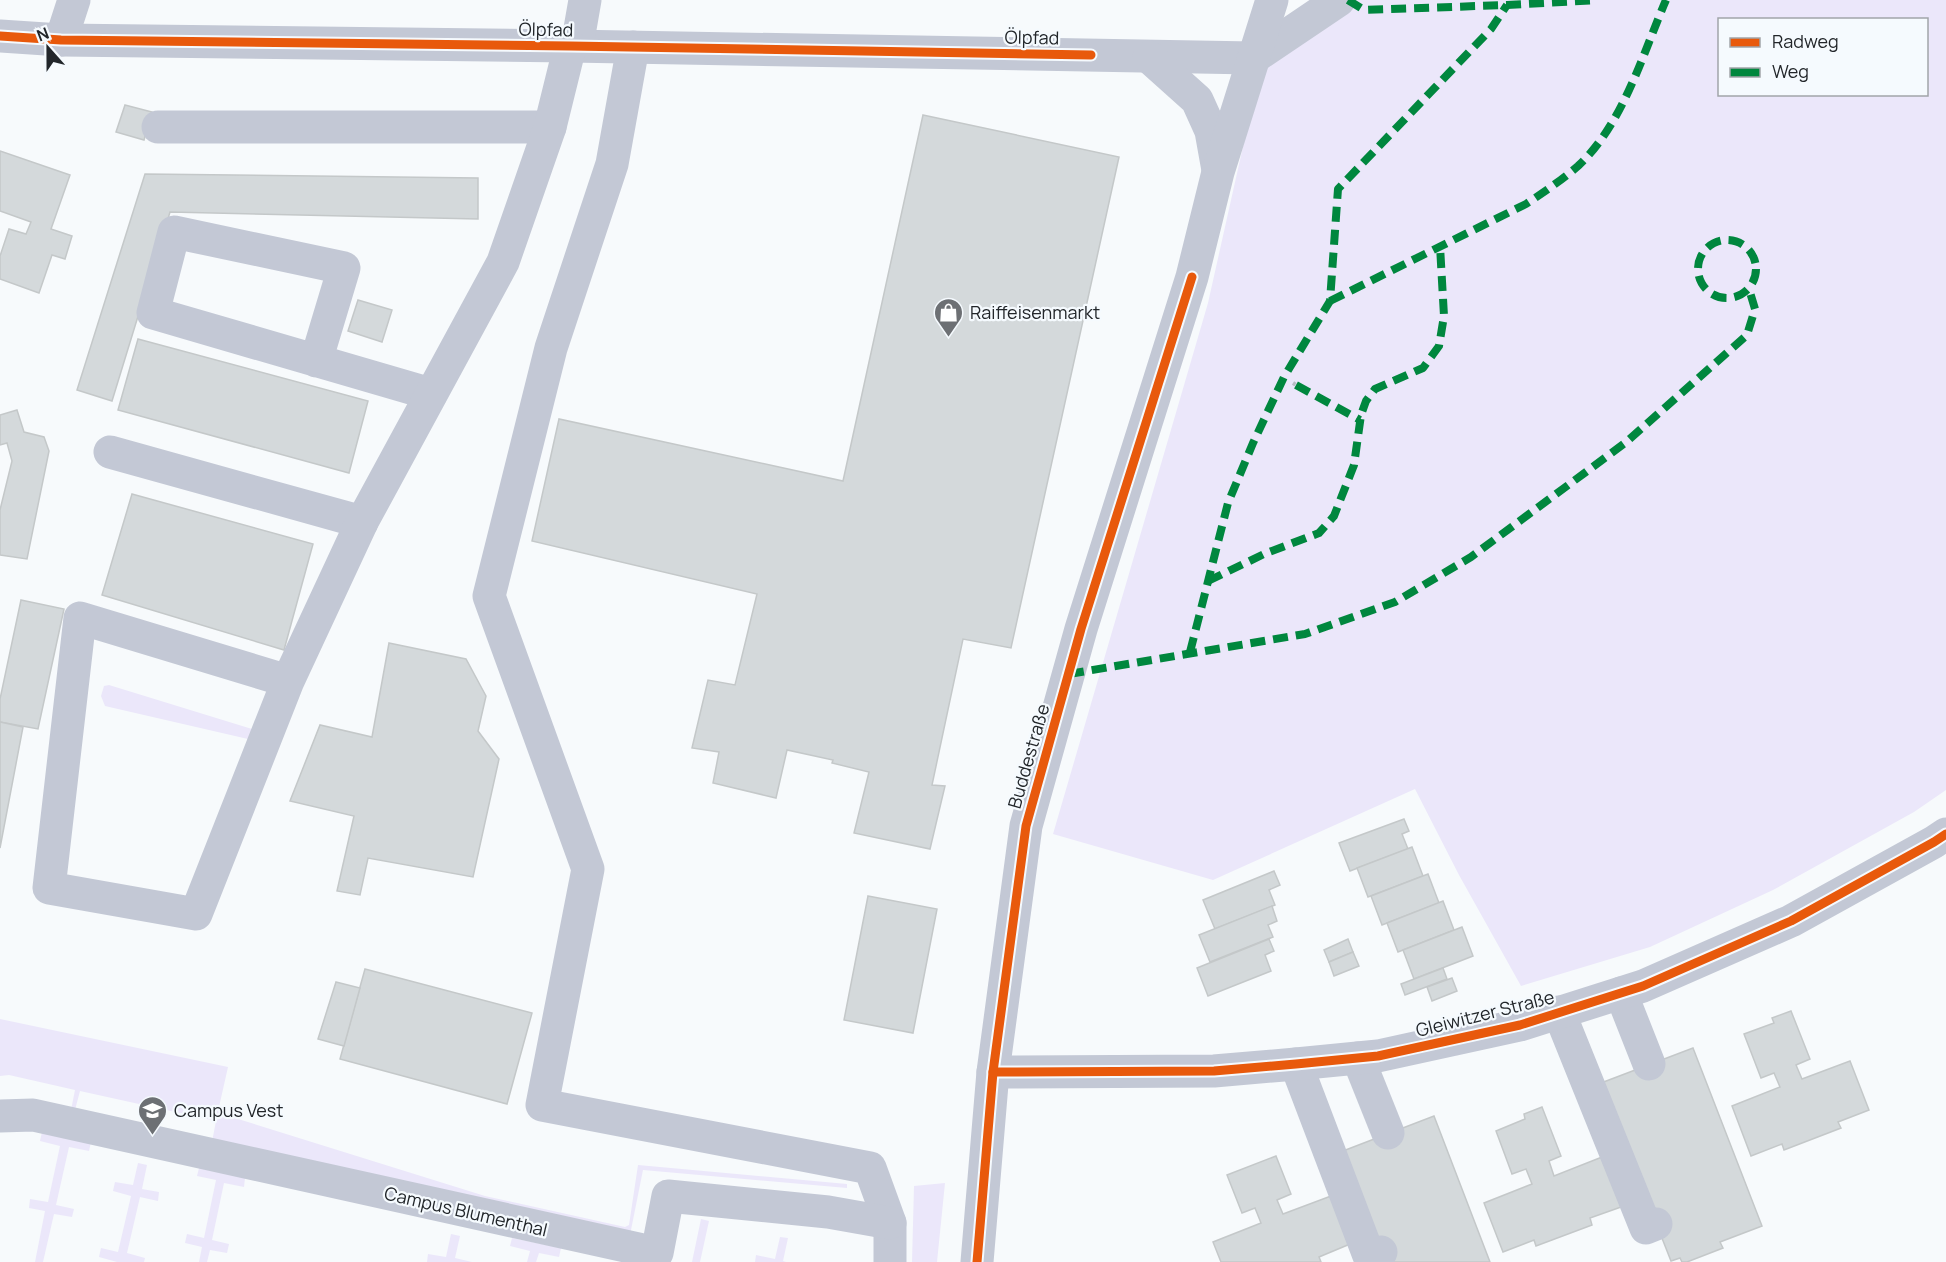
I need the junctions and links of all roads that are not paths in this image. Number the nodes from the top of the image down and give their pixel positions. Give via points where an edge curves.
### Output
1 (74, 0) edge
2 (585, 0) edge
3 (1272, 0) edge
4 (1339, 0) edge
5 (0, 36) edge
6 (61, 40) junction
7 (573, 46) junction
8 (633, 47) junction
9 (1149, 57) junction
10 (1253, 58) junction
11 (550, 127) junction
12 (158, 128) dead end
13 (1218, 172) junction
14 (316, 361) junction
15 (431, 394) junction
16 (110, 452) dead end
17 (362, 522) junction
18 (288, 681) junction
19 (1946, 834) edge
20 (1621, 993) junction
21 (1559, 1012) junction
22 (1358, 1058) junction
23 (1296, 1064) junction
24 (1649, 1064) dead end
25 (993, 1072) junction
26 (0, 1116) edge
27 (1388, 1133) dead end
28 (890, 1223) junction
29 (1656, 1224) dead end
30 (1381, 1252) dead end
31 (890, 1262) edge
32 (977, 1262) edge

1 - 6 street
2 - 7 street
3 - 10 street, Buddestraße
4 - 10 street
5 - 6 street, Ölpfad
6 - 7 street, Ölpfad
7 - 8 street, Ölpfad
7 - 11 street
8 - 9 street, Ölpfad
8 - 28 street via 612,164 551,348 489,596 588,869 542,1105 870,1168
9 - 10 street, Ölpfad
9 - 13 street, Buddestraße via 1197,100 1211,131
10 - 13 street, Buddestraße
11 - 12 street
11 - 15 street via 503,262
13 - 25 street, Buddestraße via 1192,277 1081,629 1026,826
14 - 14 street via 153,314 174,232 344,268
14 - 15 street
15 - 17 street
16 - 17 street
17 - 18 street
18 - 18 street via 196,914 49,888 80,618
19 - 20 street, Gleiwitzer Straße via 1791,921
20 - 21 street, Gleiwitzer Straße
20 - 24 street
21 - 22 street, Gleiwitzer Straße via 1509,1027
21 - 29 street via 1646,1228
22 - 23 street, Gleiwitzer Straße
22 - 27 street
23 - 25 street, Gleiwitzer Straße via 1214,1071
23 - 30 street via 1369,1256
25 - 32 street, Buddestraße
26 - 28 street, Campus Blumenthal via 33,1115 657,1253 668,1196 828,1212
28 - 31 street

